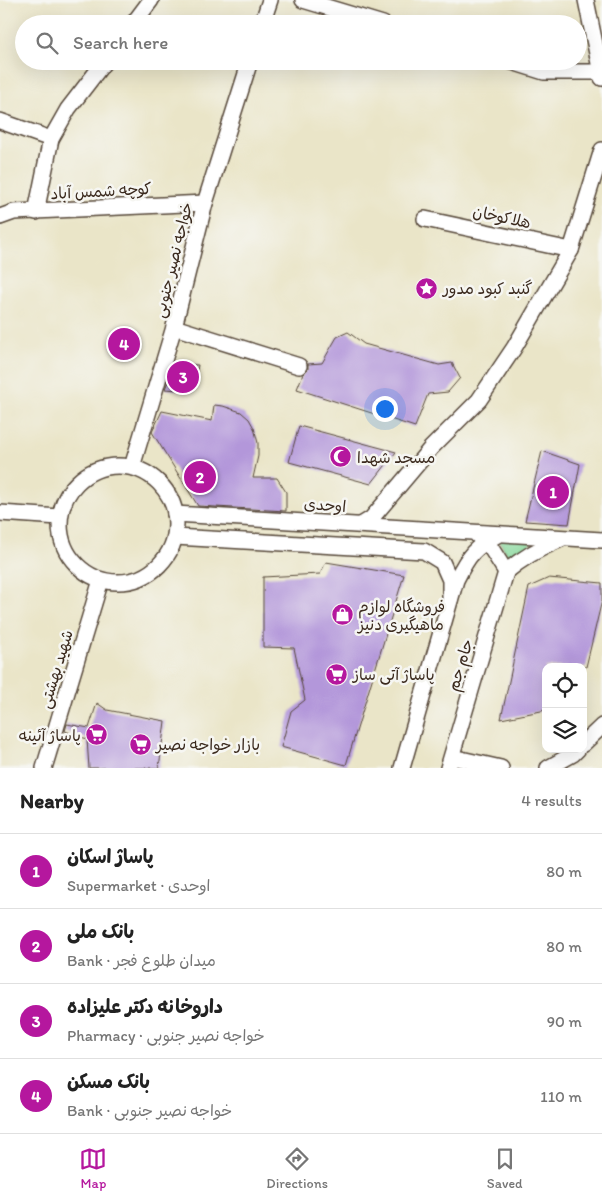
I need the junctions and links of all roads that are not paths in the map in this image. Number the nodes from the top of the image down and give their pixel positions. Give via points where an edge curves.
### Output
1 (151, 0) edge
2 (270, 0) edge
3 (303, 0) edge
4 (586, 0) edge
5 (140, 15) edge
6 (265, 15) edge
7 (352, 15) edge
8 (98, 70) edge
9 (247, 70) edge
10 (538, 70) edge
11 (602, 72) edge
12 (602, 78) edge
13 (0, 121) edge
14 (51, 140) junction
15 (602, 150) edge
16 (204, 202) junction
17 (36, 212) junction
18 (0, 217) edge
19 (425, 219) dead end
20 (571, 250) junction
21 (174, 327) junction
22 (299, 366) dead end
23 (132, 467) junction
24 (0, 513) edge
25 (175, 514) junction
26 (59, 517) junction
27 (361, 525) junction
28 (473, 532) junction
29 (500, 534) junction
30 (175, 537) junction
31 (565, 538) junction
32 (602, 540) edge
33 (485, 542) junction
34 (506, 572) junction
35 (101, 580) junction
36 (450, 600) junction
37 (602, 726) edge
38 (587, 740) edge
39 (574, 753) edge
40 (450, 762) edge
41 (44, 768) edge
42 (402, 768) edge
43 (501, 768) edge
44 (548, 768) edge

1 - 5 street
2 - 6 street
3 - 7 street
4 - 11 street
8 - 14 street via 68,109
9 - 16 street, خواجه نصیر جنوبی
10 - 11 street
11 - 12 street
13 - 14 street
14 - 17 street
15 - 20 street
16 - 17 street, کوچه شمس آباد
16 - 21 street, خواجه نصیر جنوبی
17 - 18 street, کوچه شمس آباد via 14,212
19 - 20 street, هلاکوخان
20 - 27 street via 514,348 479,400 431,448 371,519
21 - 22 street
21 - 23 street, خواجه نصیر جنوبی
23 - 25 street via 156,480 168,495
23 - 26 street via 112,466 93,471 77,482 65,498
24 - 26 street
25 - 27 street, اوحدی
25 - 30 street
26 - 35 street via 65,551 74,564
27 - 28 street, اوحدی
28 - 29 street, اوحدی
28 - 33 street
29 - 31 street, اوحدی
29 - 33 street, جام جم
30 - 35 street via 167,555 155,569 138,579 120,583
30 - 36 street, جام جم via 424,551 442,562 450,580
31 - 32 street, اوحدی
31 - 34 street, اوحدی via 520,559
33 - 34 street
33 - 36 street, جام جم via 469,556
34 - 40 street, جام جم
35 - 41 street, شهید بهشتی
36 - 42 street, جام جم
37 - 38 street
39 - 44 street
40 - 43 street

